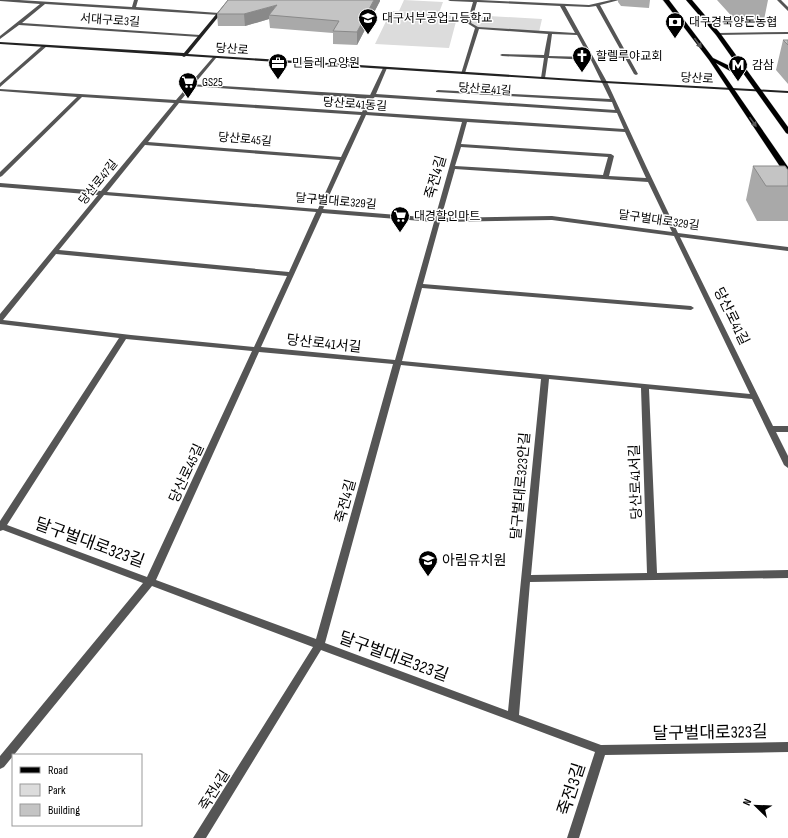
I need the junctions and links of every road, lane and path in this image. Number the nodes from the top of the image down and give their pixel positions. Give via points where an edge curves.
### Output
1 (0, 0) edge
2 (136, 0) edge
3 (230, 0) edge
4 (450, 0) edge
5 (617, 0) edge
6 (666, 0) edge
7 (689, 0) edge
8 (779, 0) edge
9 (475, 1) junction
10 (506, 1) edge
11 (44, 3) junction
12 (596, 4) junction
13 (562, 5) junction
14 (134, 9) junction
15 (788, 10) edge
16 (218, 14) junction
17 (18, 24) junction
18 (477, 28) junction
19 (550, 32) junction
20 (788, 33) edge
21 (577, 34) junction
22 (718, 34) junction
23 (200, 36) junction
24 (0, 38) edge
25 (0, 43) edge
26 (45, 46) junction
27 (502, 55) dead end
28 (184, 56) junction
29 (546, 57) junction
30 (214, 58) junction
31 (592, 59) junction
32 (711, 59) junction
33 (385, 68) junction
34 (743, 70) junction
35 (463, 73) junction
36 (636, 74) dead end
37 (543, 78) junction
38 (605, 82) junction
39 (191, 85) junction
40 (0, 86) edge
41 (0, 90) edge
42 (730, 90) junction
43 (438, 91) dead end
44 (758, 91) junction
45 (788, 92) edge
46 (81, 95) junction
47 (373, 96) junction
48 (614, 101) junction
49 (178, 102) junction
50 (618, 112) junction
51 (364, 114) junction
52 (465, 121) junction
53 (627, 131) junction
54 (788, 132) edge
55 (144, 143) junction
56 (458, 145) junction
57 (344, 160) junction
58 (452, 168) junction
59 (788, 172) edge
60 (0, 175) edge
61 (605, 178) junction
62 (650, 180) junction
63 (0, 185) edge
64 (103, 193) junction
65 (320, 210) junction
66 (436, 220) junction
67 (676, 234) junction
68 (788, 249) edge
69 (55, 252) junction
70 (291, 274) junction
71 (418, 286) junction
72 (691, 308) dead end
73 (0, 321) edge
74 (124, 336) junction
75 (257, 349) junction
76 (397, 363) junction
77 (544, 377) junction
78 (645, 387) junction
79 (756, 397) junction
80 (771, 429) junction
81 (788, 429) edge
82 (788, 465) edge
83 (0, 526) edge
84 (788, 574) edge
85 (652, 577) junction
86 (526, 579) junction
87 (150, 582) junction
88 (319, 645) junction
89 (513, 717) junction
90 (788, 747) edge
91 (601, 750) junction
92 (0, 764) edge
93 (199, 838) edge
94 (573, 838) edge

1 - 11 street
2 - 14 street
3 - 16 main road
4 - 9 street
5 - 12 street
6 -> 32 main road
7 - 22 main road
8 - 15 street
9 - 10 street
9 - 18 street via 468,23
10 - 13 street
11 - 14 street
11 - 17 street
12 - 13 street
12 - 36 street
13 - 21 street
14 - 16 street
16 - 23 main road
17 - 23 street, 서대구로3길
17 - 24 street
18 - 19 street
18 - 35 street
19 - 21 street
19 - 29 street
20 - 22 street
21 - 31 street
22 - 34 main road
23 - 28 main road
25 - 26 main road, 당산로
26 - 28 main road, 당산로
26 - 40 street
27 - 29 street
28 - 30 main road, 당산로
29 - 31 street
29 - 37 street
30 - 33 main road, 당산로
30 - 39 street, 당산로47길
31 - 38 street
32 - 34 main road via 722,62 731,70
32 - 42 main road
33 - 35 main road, 당산로
33 - 47 street, 당산로45길
34 - 44 main road
35 - 37 main road, 당산로
37 - 38 main road, 당산로
38 - 42 main road, 당산로
38 - 48 street, 당산로41길
39 - 47 street
39 - 49 street, 당산로47길
41 - 46 street, 당산로41동길
42 - 44 main road, 당산로
42 -> 59 main road
43 - 48 street, 당산로41길
44 - 45 main road, 당산로
44 - 54 main road
46 - 49 street, 당산로41동길
46 - 60 street
47 - 50 street, 당산로41길
47 - 51 street, 당산로45길
48 - 50 street, 당산로41길
49 - 51 street, 당산로41동길
49 - 55 street, 당산로47길
50 - 53 street, 당산로41길
51 - 52 street, 당산로41동길
51 - 57 street, 당산로45길
52 - 53 street, 당산로41동길
52 - 56 street, 죽전4길
53 - 62 street, 당산로41길
55 - 57 street, 당산로45길
55 - 64 street, 당산로47길
56 - 58 street, 죽전4길
56 - 61 street, 죽전4길 via 611,156
57 - 65 street, 당산로45길
58 - 61 street
58 - 66 street, 죽전4길
61 - 62 street
62 - 67 street, 당산로41길
63 - 64 street, 달구벌대로329길
64 - 65 street, 달구벌대로329길
64 - 69 street, 당산로47길
65 - 66 street, 달구벌대로329길
65 - 70 street, 당산로45길
66 - 67 street, 달구벌대로329길 via 552,218
66 - 71 street, 죽전4길
67 - 68 street, 달구벌대로329길
67 - 79 street, 당산로41길
69 - 70 street
69 - 73 street, 당산로47길
70 - 75 street, 당산로45길
71 - 72 street
71 - 76 street, 죽전4길
73 - 74 street, 당산로41서길
74 - 75 street, 당산로41서길
74 - 83 street
75 - 76 street, 당산로41서길
75 - 87 street, 당산로45길
76 - 77 street, 당산로41서길
76 - 88 street, 죽전4길
77 - 78 street, 당산로41서길
77 - 86 street, 달구벌대로323안길
78 - 79 street, 당산로41서길
78 - 85 street, 당산로41서길
79 - 80 street, 당산로41길
80 - 81 street
80 - 82 street, 당산로41길
83 - 87 street, 달구벌대로323길
84 - 85 street
85 - 86 street
86 - 89 street, 달구벌대로323안길
87 - 88 street, 달구벌대로323길
87 - 92 street, 당산로45길
88 - 89 street, 달구벌대로323길
88 - 93 street, 죽전4길
89 - 91 street, 달구벌대로323길
90 - 91 street, 달구벌대로323길
91 - 94 street, 죽전3길

